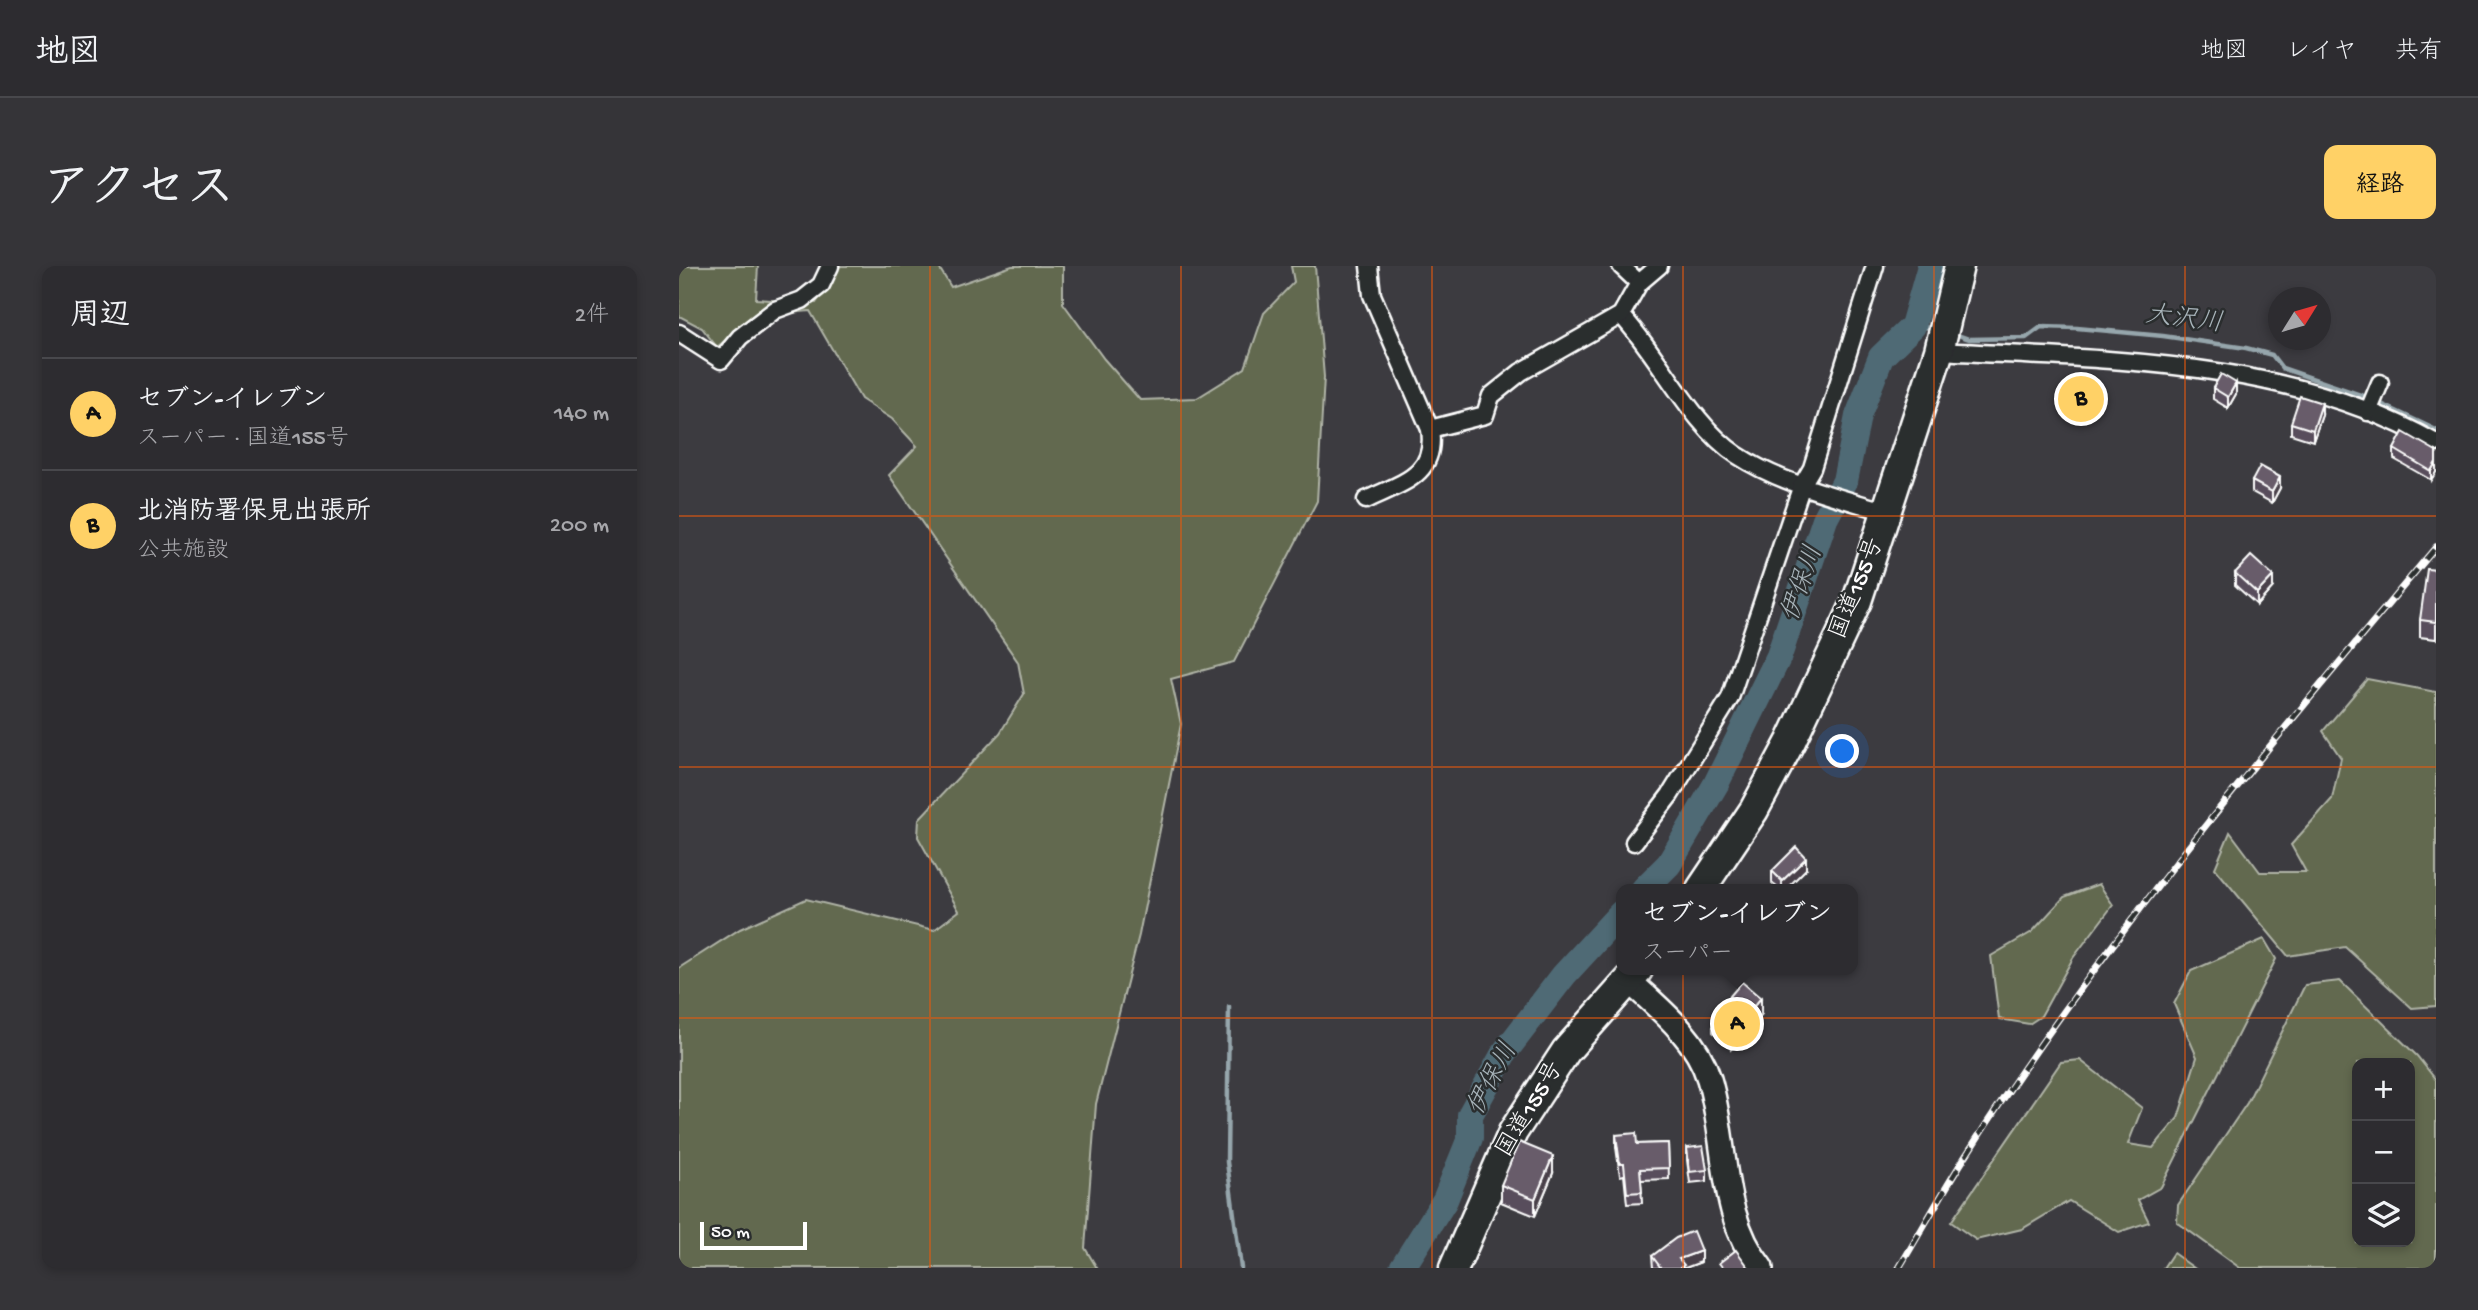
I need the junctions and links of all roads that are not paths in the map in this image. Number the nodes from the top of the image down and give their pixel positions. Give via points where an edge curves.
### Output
1 (830, 266) edge
2 (1369, 266) edge
3 (1621, 266) edge
4 (1659, 266) edge
5 (1875, 266) edge
6 (1959, 266) edge
7 (1639, 284) junction
8 (1621, 314) junction
9 (679, 333) edge
10 (1940, 351) junction
11 (2379, 383) dead end
12 (2369, 409) junction
13 (1430, 429) junction
14 (2436, 443) edge
15 (1806, 486) junction
16 (1366, 500) dead end
17 (1887, 512) junction
18 (1634, 842) dead end
19 (1704, 884) edge
20 (1633, 975) edge
21 (1454, 1268) edge
22 (1761, 1268) edge

1 - 9 street via 821,285 802,300 775,310 721,360
2 - 13 street via 1372,295
3 - 7 street
4 - 7 street
5 - 15 street
6 - 10 highway, 国道155号
7 - 8 street
8 - 13 street via 1521,372 1491,396 1485,415
8 - 15 street via 1691,408 1735,454
10 - 12 street via 2179,366
10 - 17 highway, 国道155号
11 - 12 street
12 - 14 street
13 - 16 street via 1433,445 1423,468 1407,481
15 - 17 street
15 - 18 street via 1730,698
17 - 19 highway, 国道155号 via 1857,601 1791,741 1754,810
20 - 21 highway, 国道155号 via 1566,1051 1513,1132
20 - 22 street via 1691,1043 1709,1077 1731,1204 1741,1236

